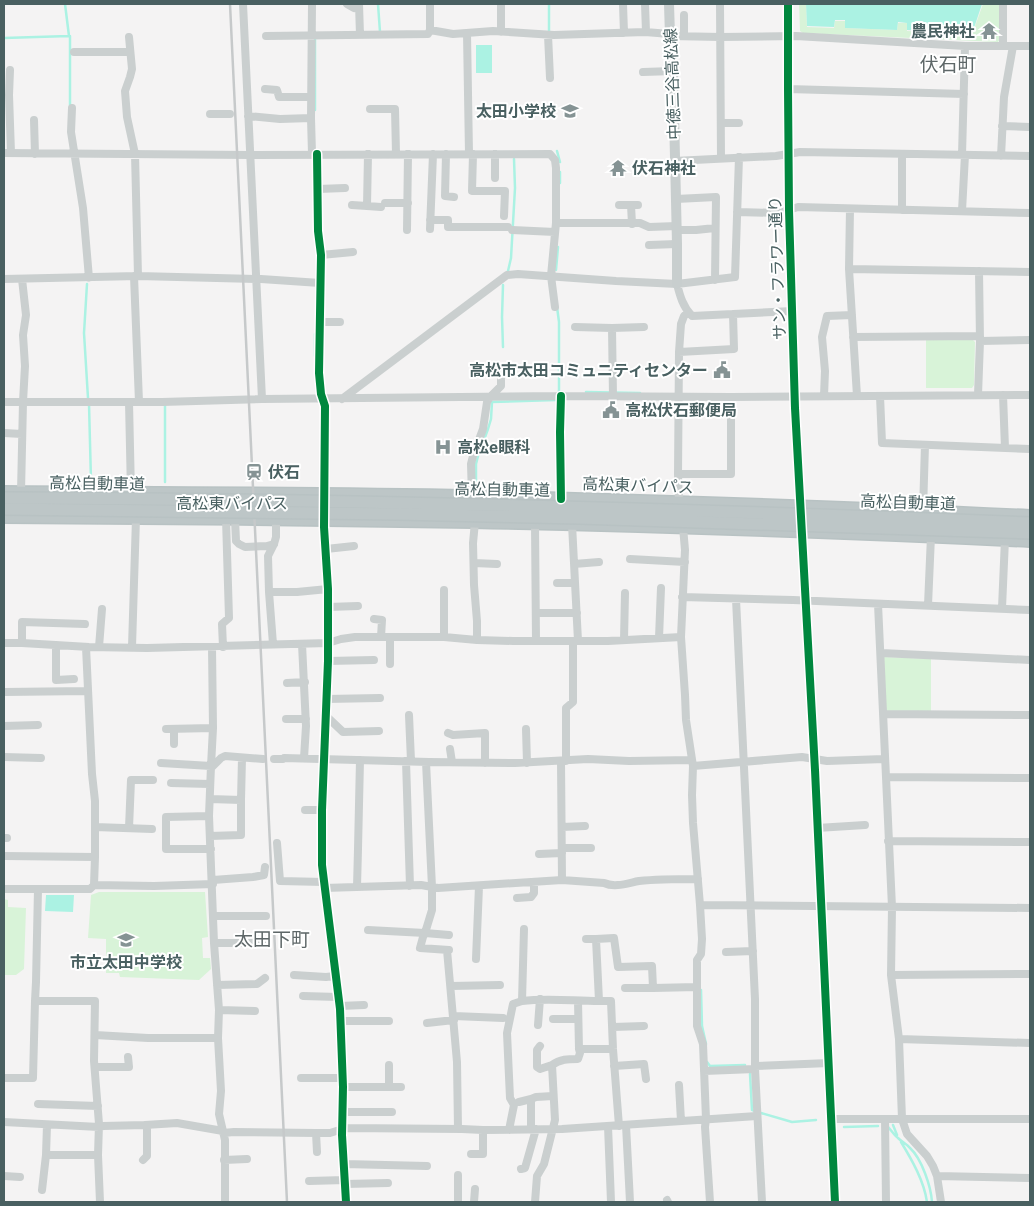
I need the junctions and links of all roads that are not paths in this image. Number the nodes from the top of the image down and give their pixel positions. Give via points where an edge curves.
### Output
1 (243, 4) edge
2 (312, 4) edge
3 (430, 4) edge
4 (501, 4) edge
5 (623, 4) edge
6 (645, 4) edge
7 (669, 4) edge
8 (720, 4) edge
9 (788, 4) edge
10 (1003, 4) edge
11 (353, 5) edge
12 (684, 15) dead end
13 (430, 30) junction
14 (501, 32) junction
15 (646, 32) junction
16 (466, 33) junction
17 (624, 33) junction
18 (312, 35) junction
19 (360, 35) junction
20 (548, 35) junction
21 (670, 35) junction
22 (266, 36) dead end
23 (684, 36) junction
24 (789, 36) junction
25 (129, 37) dead end
26 (721, 38) junction
27 (1003, 45) junction
28 (965, 46) junction
29 (1013, 46) junction
30 (1030, 46) edge
31 (74, 52) dead end
32 (130, 52) junction
33 (10, 70) dead end
34 (673, 71) junction
35 (643, 72) dead end
36 (550, 78) dead end
37 (788, 89) junction
38 (265, 90) dead end
39 (964, 94) junction
40 (311, 97) junction
41 (72, 108) dead end
42 (370, 109) dead end
43 (210, 114) dead end
44 (230, 114) dead end
45 (248, 116) junction
46 (310, 118) junction
47 (34, 120) dead end
48 (721, 123) junction
49 (739, 123) dead end
50 (1002, 126) junction
51 (1030, 127) edge
52 (8, 153) edge
53 (35, 154) junction
54 (75, 154) junction
55 (135, 154) junction
56 (315, 154) junction
57 (368, 154) junction
58 (396, 154) junction
59 (408, 154) junction
60 (432, 154) junction
61 (446, 154) junction
62 (471, 154) junction
63 (495, 154) junction
64 (788, 154) junction
65 (902, 154) junction
66 (250, 155) junction
67 (963, 155) junction
68 (1001, 156) junction
69 (1030, 156) edge
70 (739, 157) junction
71 (721, 158) junction
72 (674, 161) junction
73 (495, 178) dead end
74 (318, 188) junction
75 (345, 188) dead end
76 (454, 197) dead end
77 (676, 199) junction
78 (408, 203) junction
79 (352, 205) dead end
80 (619, 205) dead end
81 (367, 206) junction
82 (850, 209) junction
83 (789, 210) junction
84 (902, 210) junction
85 (962, 211) junction
86 (737, 212) junction
87 (1030, 212) edge
88 (504, 216) dead end
89 (430, 220) junction
90 (556, 223) junction
91 (632, 224) junction
92 (677, 228) junction
93 (716, 228) junction
94 (430, 229) dead end
95 (407, 230) dead end
96 (555, 232) junction
97 (677, 244) junction
98 (649, 245) dead end
99 (353, 252) dead end
100 (320, 255) junction
101 (849, 269) junction
102 (979, 270) junction
103 (1030, 272) edge
104 (136, 276) junction
105 (552, 276) junction
106 (89, 278) junction
107 (4, 279) edge
108 (22, 279) junction
109 (256, 279) junction
110 (715, 280) junction
111 (320, 283) junction
112 (677, 284) junction
113 (556, 307) dead end
114 (792, 311) junction
115 (688, 312) junction
116 (733, 314) junction
117 (852, 315) junction
118 (320, 322) junction
119 (340, 322) dead end
120 (576, 327) dead end
121 (644, 327) dead end
122 (612, 328) junction
123 (854, 336) junction
124 (980, 338) junction
125 (1030, 340) edge
126 (679, 352) junction
127 (501, 374) dead end
128 (978, 395) junction
129 (1003, 395) junction
130 (1030, 395) edge
131 (561, 396) junction
132 (824, 396) junction
133 (857, 396) junction
134 (880, 396) junction
135 (613, 397) junction
136 (679, 397) junction
137 (731, 397) junction
138 (795, 397) junction
139 (490, 398) junction
140 (262, 399) junction
141 (323, 399) junction
142 (342, 399) junction
143 (4, 402) edge
144 (23, 402) junction
145 (128, 402) junction
146 (139, 402) junction
147 (4, 433) edge
148 (22, 434) junction
149 (925, 445) junction
150 (1005, 448) junction
151 (1030, 449) edge
152 (678, 474) junction
153 (4, 492) edge
154 (22, 492) junction
155 (131, 492) junction
156 (324, 494) junction
157 (472, 496) junction
158 (4, 498) edge
159 (561, 499) junction
160 (679, 503) junction
161 (801, 506) junction
162 (4, 509) edge
163 (924, 511) junction
164 (1030, 516) edge
165 (4, 517) edge
166 (136, 518) junction
167 (230, 519) junction
168 (276, 519) junction
169 (324, 520) junction
170 (475, 522) junction
171 (1030, 523) edge
172 (535, 524) junction
173 (572, 524) junction
174 (684, 527) junction
175 (802, 531) junction
176 (1030, 534) edge
177 (931, 536) junction
178 (1005, 540) junction
179 (1030, 540) edge
180 (274, 544) junction
181 (354, 546) dead end
182 (326, 549) junction
183 (630, 559) dead end
184 (599, 562) dead end
185 (685, 562) junction
186 (474, 563) junction
187 (497, 564) dead end
188 (574, 564) junction
189 (557, 583) dead end
190 (575, 583) junction
191 (660, 588) dead end
192 (328, 589) junction
193 (444, 590) dead end
194 (269, 592) junction
195 (625, 593) dead end
196 (682, 597) junction
197 (736, 599) junction
198 (805, 600) junction
199 (878, 604) junction
200 (928, 605) junction
201 (358, 606) dead end
202 (328, 607) junction
203 (1002, 608) junction
204 (102, 609) dead end
205 (1030, 610) edge
206 (536, 613) junction
207 (577, 613) junction
208 (374, 619) dead end
209 (85, 624) dead end
210 (381, 637) junction
211 (390, 637) junction
212 (444, 637) junction
213 (681, 637) junction
214 (659, 638) junction
215 (477, 640) junction
216 (624, 640) junction
217 (536, 641) junction
218 (576, 641) junction
219 (4, 643) edge
220 (22, 643) junction
221 (273, 644) junction
222 (302, 644) junction
223 (328, 644) junction
224 (56, 645) junction
225 (223, 646) junction
226 (86, 647) junction
227 (99, 647) junction
228 (212, 647) junction
229 (132, 648) junction
230 (881, 653) junction
231 (1030, 660) edge
232 (328, 662) junction
233 (370, 662) dead end
234 (390, 664) dead end
235 (74, 679) dead end
236 (304, 682) junction
237 (287, 683) dead end
238 (88, 691) junction
239 (4, 692) edge
240 (380, 698) dead end
241 (326, 699) junction
242 (883, 714) junction
243 (409, 715) dead end
244 (1030, 715) edge
245 (325, 716) junction
246 (286, 718) dead end
247 (306, 719) junction
248 (38, 725) dead end
249 (4, 726) edge
250 (213, 728) junction
251 (526, 729) dead end
252 (379, 731) dead end
253 (448, 733) dead end
254 (174, 744) dead end
255 (450, 749) dead end
256 (4, 757) edge
257 (41, 758) dead end
258 (242, 758) junction
259 (304, 758) junction
260 (262, 759) dead end
261 (274, 759) dead end
262 (323, 759) junction
263 (814, 759) junction
264 (884, 759) junction
265 (360, 760) junction
266 (408, 761) junction
267 (563, 761) junction
268 (426, 762) junction
269 (452, 762) junction
270 (527, 762) junction
271 (743, 762) junction
272 (161, 763) dead end
273 (485, 763) junction
274 (692, 763) junction
275 (211, 767) junction
276 (886, 777) junction
277 (1030, 778) edge
278 (153, 780) dead end
279 (171, 783) dead end
280 (210, 784) junction
281 (210, 799) junction
282 (241, 800) junction
283 (305, 810) dead end
284 (322, 810) junction
285 (209, 816) junction
286 (865, 825) dead end
287 (562, 826) junction
288 (585, 826) dead end
289 (95, 827) junction
290 (128, 828) junction
291 (818, 828) junction
292 (152, 829) dead end
293 (210, 836) junction
294 (888, 841) junction
295 (1030, 842) edge
296 (277, 843) dead end
297 (591, 848) dead end
298 (211, 849) junction
299 (562, 850) junction
300 (539, 854) dead end
301 (4, 856) edge
302 (95, 857) junction
303 (265, 867) dead end
304 (698, 879) junction
305 (562, 880) junction
306 (213, 882) junction
307 (534, 882) junction
308 (94, 885) junction
309 (324, 885) junction
310 (410, 886) junction
311 (479, 886) junction
312 (357, 887) junction
313 (432, 887) junction
314 (4, 889) edge
315 (38, 889) junction
316 (517, 898) dead end
317 (700, 905) junction
318 (750, 906) junction
319 (821, 906) junction
320 (892, 907) junction
321 (1030, 908) edge
322 (213, 916) junction
323 (266, 916) dead end
324 (524, 929) dead end
325 (368, 930) dead end
326 (425, 933) junction
327 (449, 934) dead end
328 (586, 939) dead end
329 (596, 939) junction
330 (214, 943) junction
331 (262, 943) dead end
332 (753, 951) junction
333 (726, 952) dead end
334 (476, 959) dead end
335 (1030, 974) edge
336 (294, 975) dead end
337 (891, 975) junction
338 (335, 976) junction
339 (265, 978) dead end
340 (217, 985) junction
341 (500, 985) dead end
342 (451, 986) junction
343 (625, 988) dead end
344 (653, 988) junction
345 (697, 988) junction
346 (302, 996) dead end
347 (338, 997) junction
348 (540, 999) junction
349 (34, 1001) junction
350 (522, 1001) junction
351 (578, 1001) junction
352 (599, 1001) junction
353 (364, 1004) dead end
354 (340, 1006) junction
355 (218, 1010) junction
356 (255, 1010) dead end
357 (454, 1018) junction
358 (503, 1018) dead end
359 (553, 1019) dead end
360 (578, 1019) junction
361 (341, 1021) junction
362 (389, 1021) dead end
363 (427, 1023) dead end
364 (538, 1026) dead end
365 (644, 1026) dead end
366 (613, 1028) junction
367 (95, 1035) junction
368 (218, 1038) junction
369 (899, 1039) junction
370 (1030, 1043) edge
371 (540, 1046) dead end
372 (579, 1049) junction
373 (613, 1049) junction
374 (128, 1057) dead end
375 (829, 1063) junction
376 (389, 1065) dead end
377 (552, 1065) junction
378 (614, 1066) junction
379 (95, 1067) junction
380 (755, 1067) junction
381 (704, 1071) junction
382 (4, 1078) edge
383 (301, 1078) dead end
384 (342, 1078) junction
385 (646, 1079) dead end
386 (679, 1085) dead end
387 (342, 1087) junction
388 (389, 1087) junction
389 (401, 1087) dead end
390 (554, 1096) junction
391 (530, 1099) junction
392 (519, 1102) dead end
393 (38, 1104) dead end
394 (98, 1106) junction
395 (342, 1112) junction
396 (392, 1112) dead end
397 (757, 1116) junction
398 (706, 1119) junction
399 (832, 1119) junction
400 (885, 1119) junction
401 (902, 1119) junction
402 (1030, 1119) edge
403 (681, 1121) junction
404 (4, 1122) edge
405 (47, 1125) junction
406 (145, 1125) junction
407 (622, 1125) junction
408 (608, 1126) junction
409 (99, 1127) junction
410 (458, 1129) junction
411 (552, 1129) junction
412 (342, 1130) junction
413 (482, 1130) junction
414 (509, 1130) junction
415 (533, 1130) junction
416 (223, 1132) junction
417 (316, 1134) junction
418 (317, 1152) dead end
419 (471, 1154) dead end
420 (46, 1155) junction
421 (98, 1155) junction
422 (247, 1159) dead end
423 (143, 1160) dead end
424 (224, 1160) junction
425 (344, 1164) junction
426 (427, 1166) dead end
427 (521, 1169) dead end
428 (458, 1175) dead end
429 (4, 1176) edge
430 (937, 1176) junction
431 (20, 1177) dead end
432 (1030, 1178) edge
433 (309, 1181) dead end
434 (345, 1182) junction
435 (388, 1183) dead end
436 (475, 1189) dead end
437 (42, 1190) dead end
438 (100, 1202) edge
439 (226, 1202) edge
440 (346, 1202) edge
441 (458, 1202) edge
442 (474, 1202) edge
443 (535, 1202) edge
444 (611, 1202) edge
445 (630, 1202) edge
446 (710, 1202) edge
447 (762, 1202) edge
448 (835, 1202) edge
449 (886, 1202) edge
450 (941, 1202) edge

1 - 45 street
2 - 18 street
3 - 13 street
4 - 14 street
5 - 17 street
6 - 15 street
7 - 21 main road, 中徳三谷高松線
8 - 26 street
9 - 24 street, サン・フラワー通り
10 - 27 street
11 - 19 street
12 - 23 street
13 - 16 street
13 - 19 street via 428,34
14 - 16 street
14 - 20 street
15 - 17 street
15 - 21 street
16 - 62 street
17 - 20 street
18 - 19 street
18 - 22 street
18 - 40 street
20 - 36 street
21 - 23 street
21 - 34 main road, 中徳三谷高松線
23 - 26 street
24 - 26 street
24 - 28 street
24 - 37 street, サン・フラワー通り
25 - 32 street
26 - 48 street
27 - 28 street
27 - 29 street
28 - 39 street
29 - 30 street
29 - 50 street
31 - 32 street
32 - 55 street via 132,69 125,91
33 - 52 street
34 - 35 street
34 - 72 main road, 中徳三谷高松線
37 - 39 street
37 - 64 street, サン・フラワー通り
38 - 40 street via 278,90 279,97
39 - 67 street
40 - 46 street
41 - 54 street via 71,132
42 - 58 street via 395,109
43 - 44 street
45 - 46 street
45 - 66 street
46 - 56 street
47 - 53 street
48 - 49 street
48 - 71 street
50 - 51 street
50 - 68 street
52 - 53 street
53 - 54 street
54 - 55 street
54 - 106 street
55 - 66 street
55 - 104 street
56 - 57 street
56 - 66 street
56 - 74 street
57 - 58 street
57 - 81 street
58 - 59 street
59 - 60 street
59 - 78 street
60 - 61 street
60 - 89 street
61 - 62 street
61 - 76 street via 445,196
62 - 63 street
62 - 88 street via 472,191 505,191
63 - 73 street
63 - 90 street via 552,155 556,168
64 - 65 street
64 - 70 street
64 - 83 street, サン・フラワー通り
65 - 67 street
65 - 84 street
66 - 109 street
67 - 68 street
67 - 85 street
68 - 69 street
70 - 71 street
70 - 86 street
71 - 72 street
72 - 77 main road, 中徳三谷高松線
74 - 75 street
74 - 100 street
77 - 92 main road, 中徳三谷高松線
77 - 93 street via 716,197
78 - 81 street
78 - 95 street
79 - 81 street
80 - 91 street via 634,205
82 - 83 street via 798,207
82 - 84 street
82 - 101 street
83 - 86 street via 779,213
83 - 114 street, サン・フラワー通り
84 - 85 street
85 - 87 street
86 - 110 street via 735,278
89 - 94 street
89 - 96 street via 448,220 448,227
90 - 91 street
90 - 96 street
91 - 92 street
92 - 93 street
92 - 97 main road, 中徳三谷高松線
93 - 110 street
96 - 105 street
97 - 98 street
97 - 112 main road, 中徳三谷高松線
99 - 100 street
100 - 111 street
101 - 102 street
101 - 117 street
102 - 103 street
102 - 124 street
104 - 106 street
104 - 109 street
104 - 146 street
105 - 112 street
105 - 113 street
105 - 142 street via 511,274 504,278
106 - 108 street
107 - 108 street
108 - 144 street via 26,315
109 - 111 street
109 - 140 street
110 - 112 street
111 - 118 street
112 - 115 street
114 - 116 street
114 - 138 street, サン・フラワー通り
115 - 116 street via 694,317
115 - 126 street via 681,324
116 - 126 street via 734,348
117 - 123 street
117 - 132 street via 827,316 822,337
118 - 119 street
118 - 141 street via 318,373
120 - 122 street
121 - 122 street
122 - 135 street
123 - 124 street
123 - 133 street
124 - 125 street
124 - 128 street
126 - 136 street
127 - 139 street via 501,386
128 - 129 street
128 - 134 street
129 - 130 street
129 - 150 street
131 - 135 street
131 - 139 street
131 - 159 street
132 - 133 street
132 - 138 street
133 - 134 street
134 - 149 street via 882,443
135 - 136 street
136 - 137 street
136 - 152 street
137 - 138 street
137 - 152 street via 731,474
138 - 161 street, サン・フラワー通り
139 - 142 street
139 - 157 street via 484,429 471,464
140 - 141 street
140 - 146 street
141 - 142 street
141 - 156 street
143 - 144 street
144 - 145 street
144 - 148 street
145 - 146 street
145 - 155 street
147 - 148 street
148 - 154 street
149 - 150 street
149 - 163 street
150 - 151 street
152 - 160 street
153 - 154 highway, 高松東バイパス
154 - 155 highway, 高松東バイパス
155 - 156 highway, 高松東バイパス
156 - 157 highway, 高松東バイパス
156 - 169 street
157 - 159 highway, 高松東バイパス
158 - 171 highway, 高松自動車道, bridge via 561,506
159 - 160 highway, 高松東バイパス
160 - 161 highway, 高松東バイパス
161 - 163 highway, 高松東バイパス
161 - 175 street, サン・フラワー通り
162 - 176 highway, 高松自動車道, bridge via 579,518
163 - 164 highway, 高松東バイパス
165 - 166 highway, 高松東バイパス
166 - 167 highway, 高松東バイパス
166 - 229 street
167 - 168 highway, 高松東バイパス
167 - 180 street via 239,544 245,547
167 - 225 street via 229,618 222,624
168 - 169 highway, 高松東バイパス
168 - 180 street
169 - 170 highway, 高松東バイパス
169 - 182 street
170 - 172 highway, 高松東バイパス
170 - 186 street
172 - 173 highway, 高松東バイパス
172 - 206 street
173 - 174 highway, 高松東バイパス
173 - 188 street
174 - 175 highway, 高松東バイパス
174 - 185 street
175 - 177 highway, 高松東バイパス
175 - 198 street, サン・フラワー通り
177 - 178 highway, 高松東バイパス
177 - 200 street
178 - 179 highway, 高松東バイパス
178 - 203 street
180 - 194 street via 268,556
181 - 182 street
182 - 192 street
183 - 185 street
184 - 188 street
185 - 196 street
186 - 187 street
186 - 215 street
188 - 190 street
189 - 190 street
190 - 207 street
191 - 214 street
192 - 194 street
192 - 202 street
193 - 212 street
194 - 221 street
195 - 216 street
196 - 197 street
196 - 213 street
197 - 198 street
197 - 271 street
198 - 199 street
198 - 263 street, サン・フラワー通り
199 - 200 street
199 - 230 street
200 - 203 street
201 - 202 street
202 - 223 street
203 - 205 street
204 - 227 street
206 - 207 street
206 - 217 street
207 - 218 street
208 - 210 street via 382,620
209 - 220 street via 22,622
210 - 211 street
210 - 223 street via 355,637
211 - 212 street
211 - 234 street
212 - 215 street
213 - 214 street
213 - 274 street
214 - 216 street
215 - 217 street
216 - 218 street
217 - 218 street
218 - 267 street via 573,702 566,708
219 - 220 street
220 - 224 street
221 - 222 street
221 - 225 street
222 - 223 street
222 - 236 street
223 - 232 street
224 - 226 street
224 - 235 street via 56,680
225 - 228 street
226 - 227 street
226 - 238 street
227 - 229 street
228 - 229 street
228 - 250 street
230 - 231 street
230 - 242 street
232 - 233 street
232 - 241 street
236 - 237 street
236 - 247 street
238 - 239 street
238 - 289 street
240 - 241 street
241 - 245 street
242 - 244 street
242 - 264 street
243 - 266 street
245 - 252 street via 343,732
245 - 262 street
246 - 247 street
247 - 259 street
248 - 249 street
250 - 254 street via 170,729
250 - 275 street
251 - 270 street
253 - 273 street via 485,733
255 - 269 street
256 - 257 street
258 - 260 street
258 - 275 street via 225,756
258 - 282 street
259 - 261 street
259 - 262 street
262 - 265 street
262 - 284 street
263 - 264 street
263 - 271 street via 802,757
263 - 291 street, サン・フラワー通り
264 - 276 street
265 - 266 street
265 - 312 street
266 - 268 street
266 - 310 street
267 - 270 street
267 - 274 street
267 - 287 street
268 - 269 street
268 - 313 street
269 - 273 street
270 - 273 street
271 - 274 street
271 - 318 street
272 - 275 street
274 - 304 street
275 - 280 street
276 - 277 street
276 - 294 street
278 - 290 street via 131,780
279 - 280 street
280 - 281 street
281 - 282 street
281 - 285 street
282 - 293 street via 241,835
283 - 284 street
284 - 309 street
285 - 293 street
285 - 298 street via 166,817 166,849
286 - 291 street
287 - 288 street
287 - 299 street
289 - 290 street
289 - 302 street
290 - 292 street
291 - 319 street, サン・フラワー通り
293 - 298 street
294 - 295 street
294 - 320 street
296 - 309 street via 280,881
297 - 299 street
298 - 306 street
299 - 300 street
299 - 305 street
301 - 302 street
302 - 308 street
303 - 306 street via 264,875
304 - 305 street via 608,885
304 - 317 street
305 - 307 street
306 - 308 street via 154,886
306 - 322 street
307 - 311 street
307 - 316 street via 531,896
308 - 315 street via 90,889
309 - 312 street
309 - 338 street
310 - 312 street
310 - 313 street
311 - 313 street
311 - 334 street
313 - 326 street via 432,910
314 - 315 street
315 - 349 street
317 - 318 street
317 - 345 street via 702,939 701,954 697,960
318 - 319 street
318 - 332 street
319 - 320 street
319 - 375 street, サン・フラワー通り
320 - 321 street
320 - 337 street
322 - 323 street
322 - 330 street
324 - 350 street
325 - 326 street
326 - 327 street
326 - 342 street via 420,948 448,950
328 - 329 street
329 - 344 street via 614,938 618,967 652,966
329 - 352 street
330 - 331 street
330 - 340 street
332 - 333 street
332 - 380 street
335 - 337 street
336 - 338 street
337 - 369 street
338 - 347 street
339 - 340 street via 257,984
340 - 355 street
341 - 342 street
342 - 357 street
343 - 344 street
344 - 345 street
345 - 381 street via 697,1026 703,1044
346 - 347 street
347 - 354 street
348 - 350 street
348 - 351 street
348 - 364 street
349 - 367 street via 95,1002
349 - 382 street via 33,1078
350 - 414 street via 513,1004 507,1033 510,1098 514,1105
351 - 352 street
351 - 360 street
352 - 366 street via 611,1001
353 - 354 street
354 - 361 street
355 - 356 street
355 - 368 street
357 - 358 street
357 - 363 street
357 - 410 street
359 - 360 street
360 - 372 street
361 - 362 street
361 - 384 street
365 - 366 street
366 - 373 street
367 - 368 street
367 - 379 street
368 - 416 street
369 - 370 street
369 - 401 street
371 - 377 street via 537,1067
372 - 373 street
372 - 377 street via 578,1059 564,1059
373 - 378 street
374 - 379 street via 129,1067
375 - 380 street
375 - 399 street, サン・フラワー通り
376 - 388 street
377 - 390 street
378 - 385 street via 644,1064
378 - 407 street
379 - 394 street
380 - 381 street
380 - 397 street
381 - 398 street
383 - 384 street
384 - 387 street
386 - 403 street
387 - 388 street
387 - 395 street
388 - 389 street
390 - 391 street
390 - 411 street
391 - 392 street
391 - 415 street
393 - 394 street
394 - 409 street
395 - 396 street
395 - 412 street
397 - 398 street
397 - 447 street
398 - 403 street
398 - 446 street
399 - 400 street
399 - 448 street, サン・フラワー通り
400 - 401 street
400 - 449 street
401 - 402 street
401 - 430 street via 907,1134 927,1156
403 - 407 street
404 - 405 street
405 - 409 street
405 - 420 street
406 - 409 street
406 - 416 street via 177,1124
406 - 423 street via 147,1156
407 - 408 street
407 - 445 street
408 - 411 street
408 - 444 street
409 - 421 street
410 - 412 street
410 - 413 street
411 - 415 street
411 - 443 street via 544,1164 537,1176
412 - 417 street
412 - 425 street
413 - 414 street
413 - 419 street via 483,1154
414 - 415 street
415 - 427 street via 525,1168
416 - 417 street
416 - 424 street
417 - 418 street
420 - 421 street
420 - 437 street
421 - 438 street
422 - 424 street
424 - 439 street
425 - 426 street
425 - 434 street
428 - 441 street
429 - 431 street
430 - 432 street
430 - 450 street
433 - 434 street
434 - 435 street
434 - 440 street
436 - 442 street

